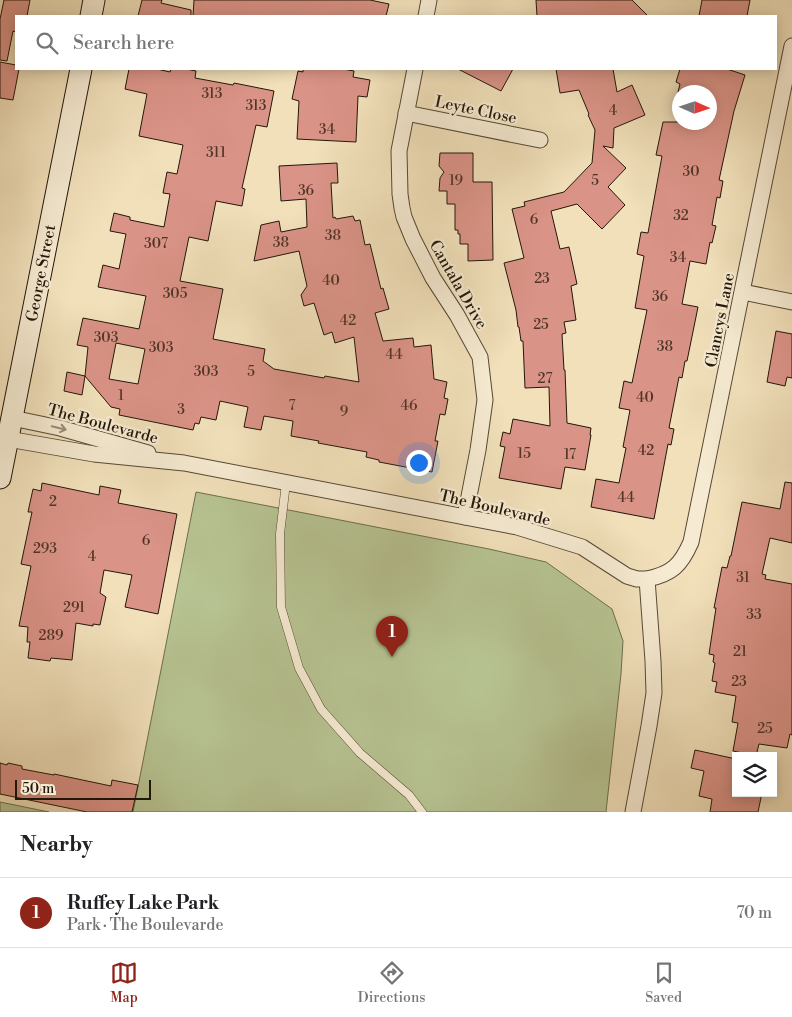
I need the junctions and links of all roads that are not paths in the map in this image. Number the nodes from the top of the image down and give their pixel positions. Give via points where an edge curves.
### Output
1 (94, 0) edge
2 (429, 0) edge
3 (91, 15) edge
4 (426, 15) edge
5 (792, 46) edge
6 (81, 70) edge
7 (415, 70) edge
8 (406, 113) junction
9 (540, 140) dead end
10 (743, 292) junction
11 (792, 302) edge
12 (12, 418) junction
13 (8, 440) junction
14 (184, 463) junction
15 (0, 478) edge
16 (286, 483) junction
17 (465, 517) junction
18 (647, 579) junction
19 (422, 812) edge
20 (633, 812) edge

1 - 3 main road
2 - 4 street
5 - 10 street, Clancys Lane
6 - 12 main road, George Street
7 - 8 street, Cantala Drive
8 - 9 street, Leyte Close
8 - 17 street, Cantala Drive via 399,151 404,217 433,278 480,357 486,400
10 - 11 street
10 - 18 street, Clancys Lane via 691,542 677,566
12 - 13 main road, George Street
12 -> 14 street, The Boulevarde
13 - 14 street, The Boulevarde via 94,454
13 - 15 main road, George Street
14 - 16 street, The Boulevarde
16 - 17 street, The Boulevarde
16 - 19 lane via 280,534 281,607 299,668 321,710 360,753 409,795
17 - 18 street, The Boulevarde via 517,527 582,547 627,576
18 - 20 street via 654,693

